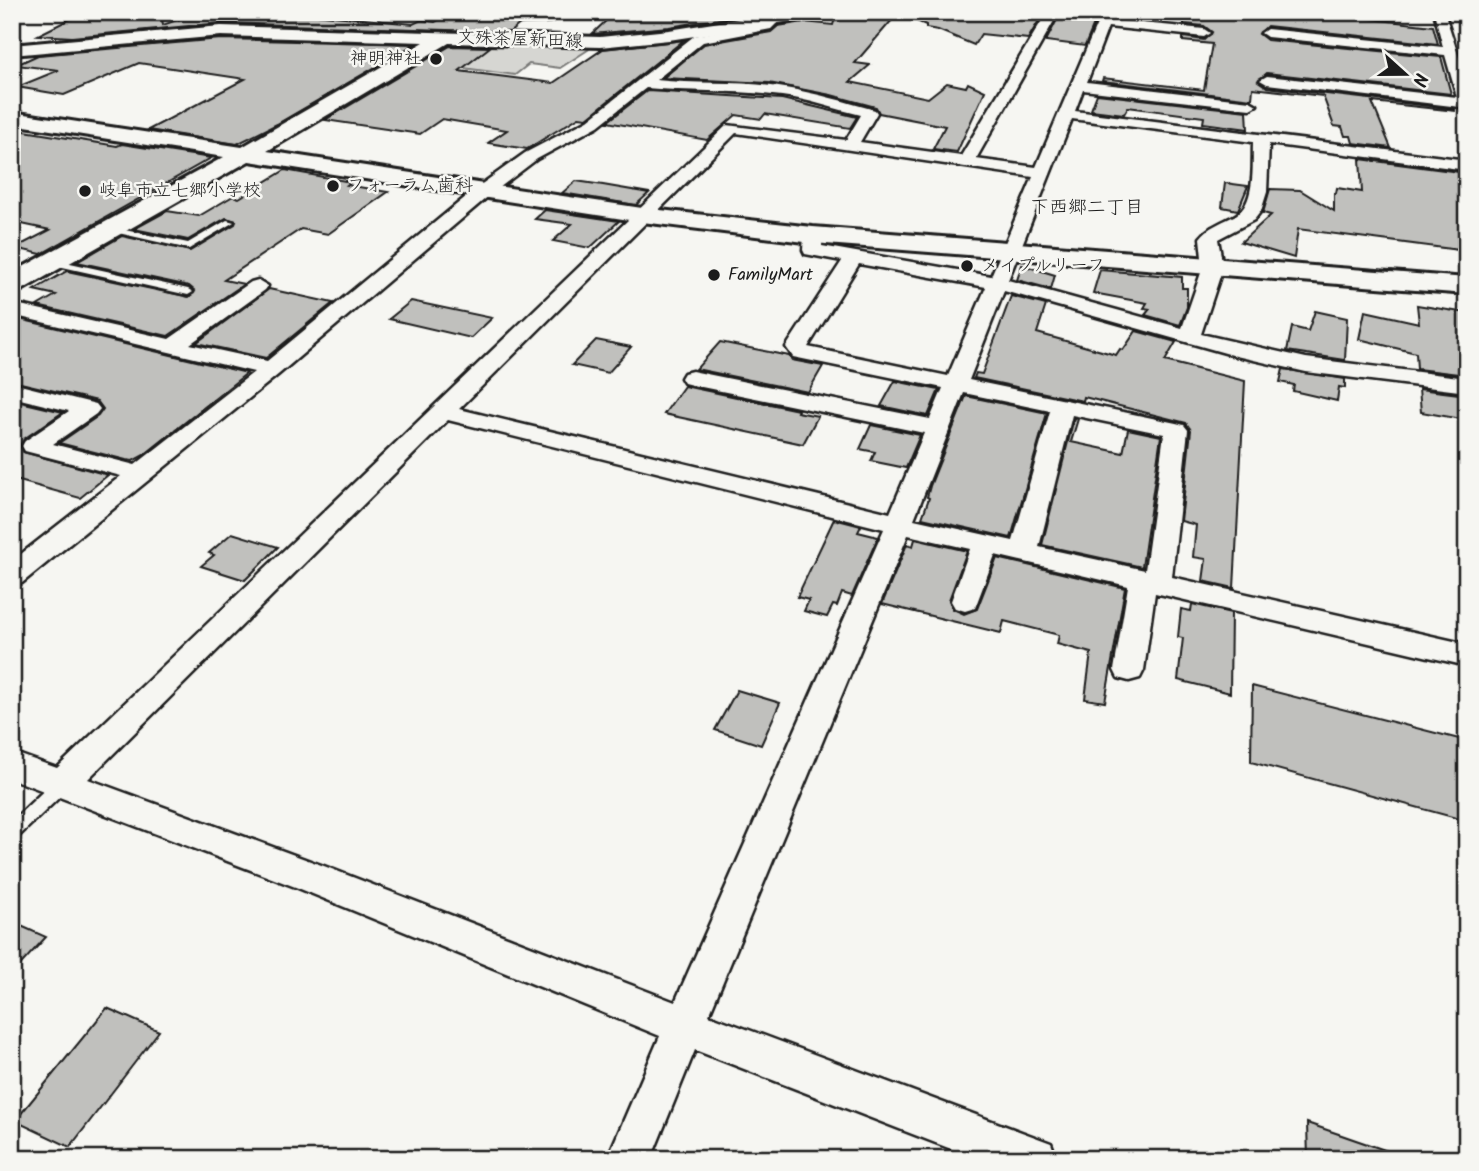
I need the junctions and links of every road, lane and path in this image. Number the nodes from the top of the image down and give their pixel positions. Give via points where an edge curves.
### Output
1 (817, 12) edge
2 (1053, 12) edge
3 (1422, 12) edge
4 (1446, 15) edge
5 (1106, 18) edge
6 (479, 19) dead end
7 (775, 19) junction
8 (1267, 33) dead end
9 (1205, 34) dead end
10 (445, 37) junction
11 (1443, 39) junction
12 (1467, 41) edge
13 (12, 50) edge
14 (1267, 80) dead end
15 (642, 83) junction
16 (1079, 85) junction
17 (1463, 86) edge
18 (1466, 104) edge
19 (1250, 105) dead end
20 (1066, 114) junction
21 (12, 118) edge
22 (1261, 139) junction
23 (850, 146) junction
24 (246, 154) junction
25 (966, 162) junction
26 (1467, 165) edge
27 (1042, 173) junction
28 (485, 190) junction
29 (642, 215) junction
30 (230, 222) dead end
31 (110, 230) junction
32 (813, 235) junction
33 (1009, 251) junction
34 (854, 257) junction
35 (52, 262) junction
36 (1213, 267) junction
37 (998, 283) junction
38 (12, 284) edge
39 (258, 286) dead end
40 (1467, 286) edge
41 (188, 292) dead end
42 (12, 309) edge
43 (1189, 338) junction
44 (173, 346) junction
45 (271, 369) junction
46 (692, 378) dead end
47 (956, 385) junction
48 (1467, 386) edge
49 (12, 390) edge
50 (1063, 407) junction
51 (443, 412) junction
52 (937, 428) junction
53 (141, 474) junction
54 (899, 523) junction
55 (986, 544) junction
56 (1024, 552) junction
57 (12, 576) edge
58 (1150, 580) junction
59 (965, 601) dead end
60 (1467, 655) edge
61 (1129, 670) dead end
62 (12, 765) edge
63 (63, 783) junction
64 (12, 832) edge
65 (683, 1025) junction
66 (629, 1159) edge
67 (1035, 1159) edge

1 - 7 street, 文殊茶屋新田線
2 - 25 street
3 - 4 street
4 - 11 street
5 - 9 street
5 - 16 street
6 - 10 street
7 - 10 street, 文殊茶屋新田線 via 600,42
7 - 15 street via 767,26 699,39
8 - 11 street
10 - 13 street, 文殊茶屋新田線 via 221,31
10 - 24 street
11 - 12 street
11 - 17 street
14 - 18 street
15 - 23 street via 785,92 870,113
15 - 28 street via 593,123 531,156
16 - 19 street
16 - 20 street
17 - 18 street
20 - 22 street
20 - 27 street
21 - 24 street
22 - 26 street
22 - 36 street via 1257,203 1248,215 1209,238
23 - 25 street
23 - 29 street via 732,128
24 - 28 street
24 - 31 street
25 - 27 street
27 - 33 street
28 - 29 street
28 - 45 street
29 - 32 street
29 - 51 street
30 - 31 lane via 189,246
31 - 35 street
32 - 33 street
32 - 34 street via 812,250
33 - 36 street
33 - 37 street
34 - 37 street
34 - 47 street via 797,347 802,352
35 - 38 street
35 - 41 lane
36 - 40 street
36 - 43 street
37 - 43 street
37 - 47 street
39 - 44 street
42 - 44 street
43 - 48 street via 1306,365
44 - 45 street
45 - 53 street
46 - 52 street
47 - 50 street
47 - 52 street
49 - 53 street via 88,408 34,446
50 - 56 street
50 - 58 street via 1176,430
51 - 54 street
51 - 63 street
52 - 54 street
53 - 57 street
54 - 55 street
54 - 65 street
55 - 56 street
55 - 59 street
56 - 58 street
58 - 60 street
58 - 61 street
62 - 63 street
63 - 64 lane
63 - 65 street
65 - 66 street
65 - 67 street

